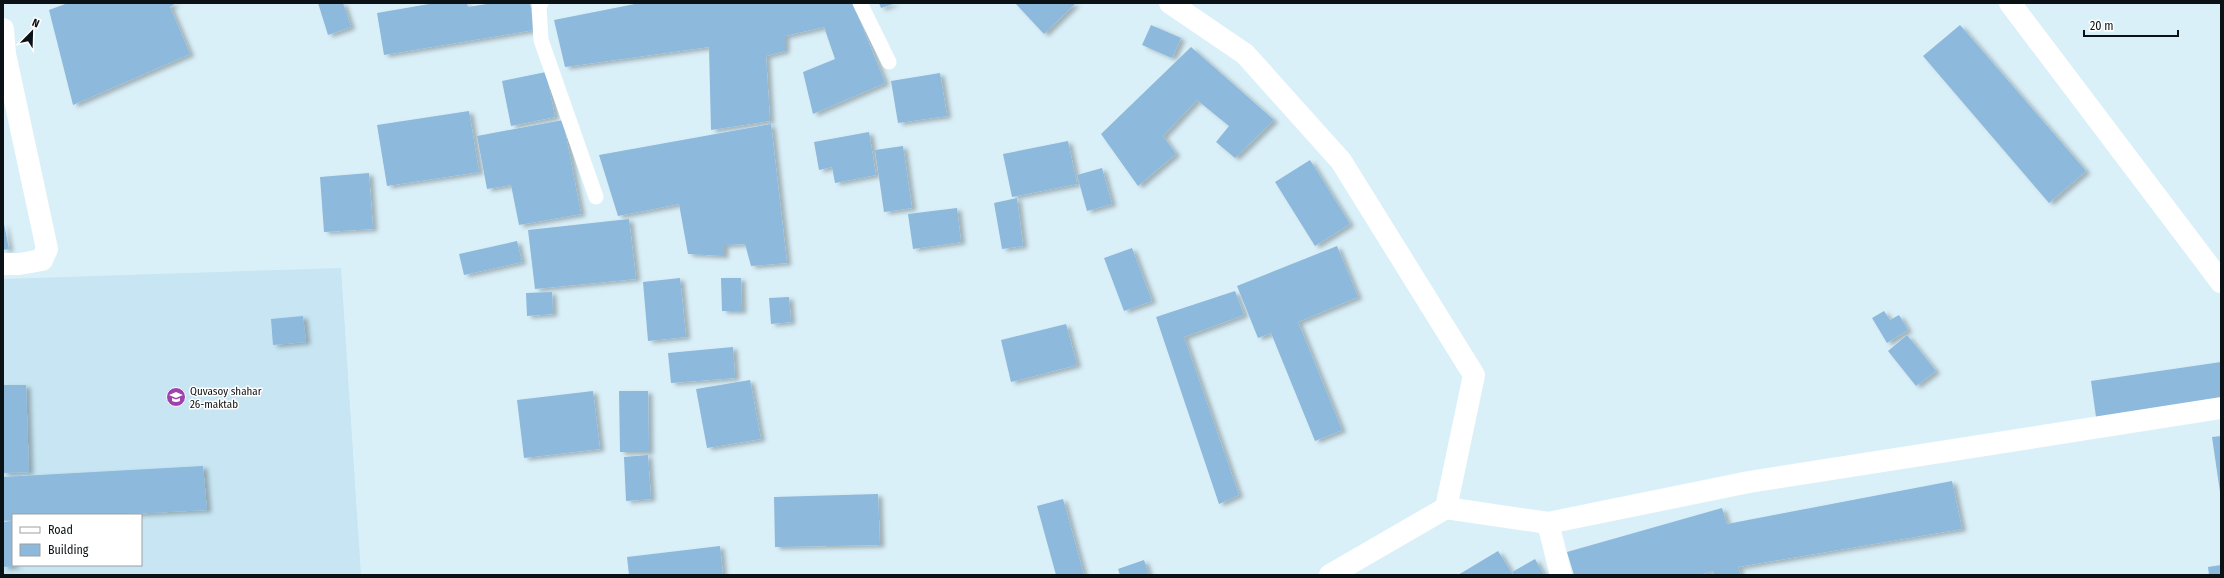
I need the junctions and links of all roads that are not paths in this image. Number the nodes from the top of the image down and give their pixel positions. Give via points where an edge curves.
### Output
1 (541, 3) edge
2 (860, 3) edge
3 (1170, 3) edge
4 (2010, 3) edge
5 (3, 29) edge
6 (889, 62) dead end
7 (596, 197) dead end
8 (3, 264) edge
9 (2221, 282) edge
10 (2221, 408) edge
11 (1446, 508) junction
12 (1548, 523) junction
13 (1330, 575) edge
14 (1561, 575) edge

1 - 7 lane via 541,40
2 - 6 lane
3 - 11 street via 1245,54 1342,161 1474,375
4 - 9 street
5 - 8 street via 5,54 47,249 42,260
10 - 12 street via 1749,482
11 - 12 street
11 - 13 street
12 - 14 street

